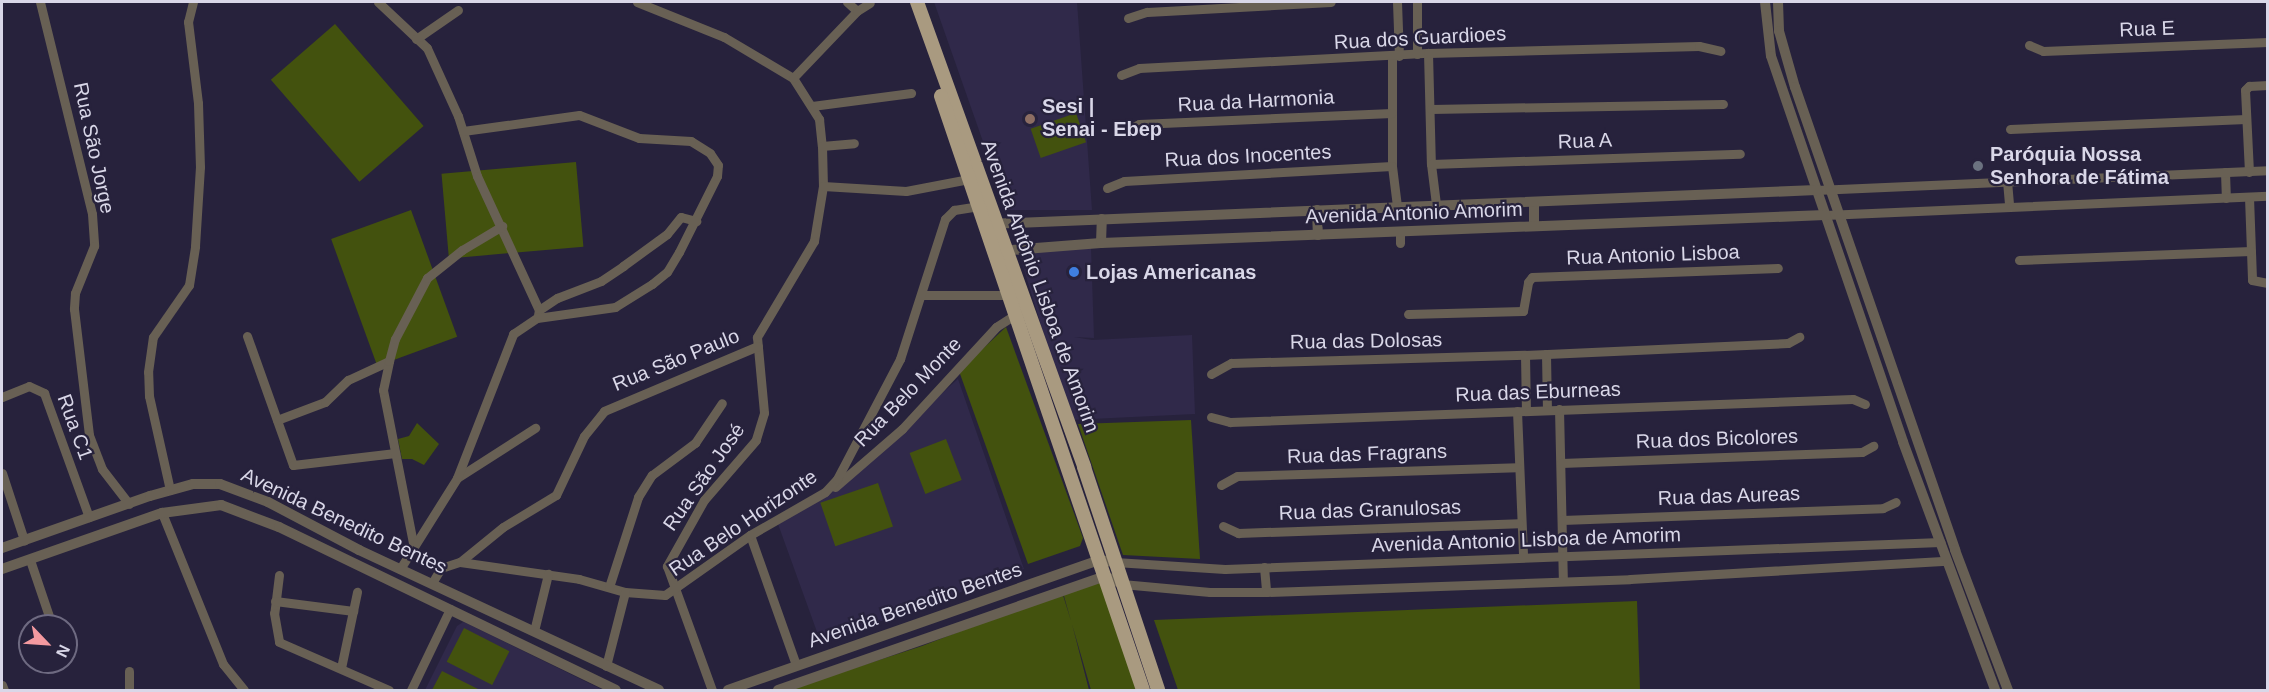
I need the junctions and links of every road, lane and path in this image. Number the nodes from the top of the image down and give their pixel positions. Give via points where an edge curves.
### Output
1 (40, 2) edge
2 (193, 2) edge
3 (378, 2) edge
4 (643, 2) edge
5 (847, 2) edge
6 (908, 2) edge
7 (917, 2) edge
8 (1331, 2) edge
9 (1397, 2) edge
10 (1417, 2) edge
11 (1765, 2) edge
12 (1778, 2) edge
13 (870, 3) dead end
14 (458, 10) dead end
15 (857, 11) junction
16 (1128, 18) dead end
17 (416, 39) junction
18 (2268, 42) edge
19 (2029, 45) dead end
20 (1720, 51) dead end
21 (1428, 53) junction
22 (1417, 54) junction
23 (1396, 57) junction
24 (1121, 75) dead end
25 (793, 78) junction
26 (2268, 85) edge
27 (911, 93) dead end
28 (1723, 104) dead end
29 (813, 106) junction
30 (1431, 109) junction
31 (1392, 113) junction
32 (2246, 119) junction
33 (2010, 129) dead end
34 (463, 130) junction
35 (1124, 132) dead end
36 (854, 142) dead end
37 (822, 146) junction
38 (1740, 154) dead end
39 (1431, 165) junction
40 (1392, 166) junction
41 (2268, 170) edge
42 (2226, 172) junction
43 (2248, 172) junction
44 (969, 179) junction
45 (2007, 181) junction
46 (823, 186) junction
47 (1107, 188) dead end
48 (1830, 189) junction
49 (1816, 190) junction
50 (2268, 196) edge
51 (2249, 197) junction
52 (2226, 198) junction
53 (1534, 202) junction
54 (1436, 204) junction
55 (978, 206) junction
56 (1397, 206) junction
57 (2009, 206) junction
58 (1317, 210) junction
59 (1839, 214) junction
60 (1825, 215) junction
61 (1102, 219) junction
62 (696, 221) junction
63 (990, 224) junction
64 (502, 226) junction
65 (1534, 226) junction
66 (1318, 235) junction
67 (1101, 243) junction
68 (999, 251) junction
69 (2251, 251) junction
70 (2019, 260) dead end
71 (1778, 268) dead end
72 (2268, 283) edge
73 (922, 295) junction
74 (1010, 295) junction
75 (538, 314) junction
76 (1016, 314) junction
77 (1408, 314) dead end
78 (247, 336) dead end
79 (1799, 337) dead end
80 (758, 346) junction
81 (1546, 354) junction
82 (1525, 355) junction
83 (389, 361) junction
84 (1211, 374) dead end
85 (2, 397) edge
86 (722, 403) dead end
87 (1865, 404) dead end
88 (1547, 410) junction
89 (1559, 410) junction
90 (1521, 411) junction
91 (1211, 417) dead end
92 (277, 420) junction
93 (535, 428) dead end
94 (1873, 446) dead end
95 (395, 453) junction
96 (1561, 463) junction
97 (1517, 467) junction
98 (2, 473) edge
99 (457, 478) junction
100 (1221, 485) dead end
101 (170, 490) junction
102 (825, 492) junction
103 (1896, 502) dead end
104 (129, 504) junction
105 (162, 513) junction
106 (89, 517) junction
107 (1562, 520) junction
108 (1519, 523) junction
109 (1223, 526) dead end
110 (62, 527) junction
111 (750, 535) junction
112 (24, 540) junction
113 (1940, 542) junction
114 (413, 543) junction
115 (69, 546) junction
116 (2, 548) edge
117 (359, 550) junction
118 (1562, 555) junction
119 (1523, 556) junction
120 (30, 560) junction
121 (1100, 560) junction
122 (1946, 561) junction
123 (460, 562) junction
124 (1114, 562) junction
125 (353, 564) junction
126 (1264, 567) junction
127 (2, 568) edge
128 (400, 569) junction
129 (548, 574) junction
130 (279, 575) dead end
131 (1105, 576) junction
132 (1563, 581) junction
133 (432, 583) junction
134 (1122, 584) junction
135 (609, 587) junction
136 (357, 592) dead end
137 (625, 592) junction
138 (674, 592) junction
139 (1266, 592) junction
140 (275, 601) junction
141 (450, 609) junction
142 (353, 611) junction
143 (48, 614) edge
144 (534, 631) junction
145 (796, 665) junction
146 (606, 666) junction
147 (340, 668) junction
148 (129, 671) dead end
149 (2, 685) edge
150 (4, 690) edge
151 (129, 690) edge
152 (244, 690) edge
153 (389, 690) edge
154 (411, 690) edge
155 (616, 690) edge
156 (658, 690) edge
157 (712, 690) edge
158 (728, 690) edge
159 (778, 690) edge
160 (1143, 690) edge
161 (1158, 690) edge
162 (1995, 690) edge
163 (2008, 690) edge

1 - 104 street, Rua São Jorge via 92,214 92,256 75,293 74,309 88,435 102,469
2 - 101 street via 188,22 198,103 200,167 194,257 189,285 153,337 148,372
3 - 17 street
4 - 25 street, Rua São Paulo via 733,42
5 - 15 street
6 - 44 main road, Avenida Antônio Lisboa de Amorim
7 - 63 main road, Avenida Antônio Lisboa de Amorim
8 - 16 street via 1147,12
9 - 23 street, Avenida Antonio Amorim
10 - 22 street
11 - 49 street via 1770,56
12 - 48 street via 1786,60
13 - 15 street
14 - 17 street
15 - 25 street
17 - 34 street via 427,48
18 - 19 street, Rua E via 2043,51
20 - 21 street, Rua dos Guardioes via 1699,46
21 - 22 street, Rua dos Guardioes
21 - 30 street, Avenida Antonio Amorim
22 - 23 street, Rua dos Guardioes
23 - 24 street, Rua dos Guardioes via 1140,68
23 - 31 street, Avenida Antonio Amorim
25 - 29 street, Rua São Paulo
26 - 32 street via 2249,86 2245,90
27 - 29 street
28 - 30 street
29 - 37 street, Rua São Paulo
30 - 39 street, Avenida Antonio Amorim
31 - 35 street, Rua da Harmonia via 1139,124
31 - 40 street, Avenida Antonio Amorim
32 - 33 street
32 - 43 street
34 - 62 street via 579,116 639,138 691,141 702,146 718,165
34 - 64 street via 477,176
36 - 37 street
37 - 46 street, Rua São Paulo
38 - 39 street, Rua A
39 - 54 street, Avenida Antonio Amorim
40 - 47 street, Rua dos Inocentes via 1124,181
40 - 56 street, Avenida Antonio Amorim
41 - 43 street
42 - 43 street
42 - 45 street
42 - 52 street
44 - 46 street via 906,191
44 - 55 main road, Avenida Antônio Lisboa de Amorim
45 - 48 street
45 - 57 street
46 - 80 street, Rua São Paulo via 814,241 761,326
48 - 49 street
48 - 59 street
49 - 53 street, Avenida Antonio Amorim
49 - 60 street
50 - 51 street
51 - 52 street
51 - 69 street
52 - 57 street
53 - 54 street, Avenida Antonio Amorim
53 - 65 street
54 - 56 street, Avenida Antonio Amorim
55 - 63 main road, Avenida Antônio Lisboa de Amorim
55 - 73 street, Rua Belo Horizonte via 948,214
56 - 58 street, Avenida Antonio Amorim
57 - 59 street
58 - 61 street, Avenida Antonio Amorim
58 - 66 street
59 - 60 street
59 - 163 street via 1955,550
60 - 65 street, Avenida Antonio Amorim
60 - 113 street
61 - 63 street, Avenida Antonio Amorim
61 - 67 street
62 - 75 street via 681,217 667,234 601,282
62 - 75 street via 667,272 633,298 615,307
63 - 68 main road, Avenida Antônio Lisboa de Amorim
64 - 75 street
64 - 83 street via 426,278 395,339
65 - 66 street, Avenida Antonio Amorim via 1400,238
66 - 67 street, Avenida Antonio Amorim
67 - 68 street, Avenida Antonio Amorim
68 - 74 main road, Avenida Antônio Lisboa de Amorim
68 - 124 main road, Avenida Antônio Lisboa de Amorim
69 - 70 street
69 - 72 street via 2252,280
71 - 77 street, Rua Antonio Lisboa via 1530,278 1523,310
73 - 74 street
73 - 102 street, Rua Belo Horizonte via 900,359 837,479
74 - 76 main road, Avenida Antônio Lisboa de Amorim
75 - 99 street via 519,328 509,342
76 - 102 street, Rua Belo Monte via 982,342 902,429
76 - 121 main road, Avenida Antônio Lisboa de Amorim
78 - 92 street
79 - 81 street, Rua das Dolosas via 1788,343
80 - 123 street, Rua São Paulo via 604,411 588,429 556,495 503,527
80 - 138 street, Rua São José via 764,413 756,440 704,500 674,551 667,566
81 - 82 street, Rua das Dolosas
81 - 88 street
82 - 84 street, Rua das Dolosas via 1232,363
82 - 90 street
83 - 92 street via 348,380 325,402
83 - 95 street via 383,390
85 - 106 street, Rua C1 via 29,386 44,393
86 - 135 street via 695,443 652,475 638,496
87 - 89 street, Rua das Eburneas via 1853,399
88 - 89 street, Rua das Eburneas
88 - 90 street, Rua das Eburneas
89 - 96 street
90 - 91 street, Rua das Eburneas via 1230,422
90 - 97 street
92 - 95 street via 295,466
93 - 99 street
94 - 96 street, Rua dos Bicolores via 1862,452
95 - 114 street
96 - 107 street
97 - 100 street, Rua das Fragrans via 1237,476
97 - 108 street
98 - 112 street
99 - 114 street
101 - 104 street, Avenida Benedito Bentes
101 - 117 street, Avenida Benedito Bentes via 193,484 220,484 244,491 331,532
102 - 111 street, Rua Belo Horizonte
103 - 107 street, Rua das Aureas via 1883,508
104 - 106 street, Avenida Benedito Bentes
105 - 115 street, Avenida Benedito Bentes
105 - 125 street, Avenida Benedito Bentes via 206,504 239,509
105 - 152 street via 222,664
106 - 110 street, Avenida Benedito Bentes
107 - 118 street
108 - 109 street, Rua das Granulosas via 1238,533
108 - 119 street
110 - 112 street, Avenida Benedito Bentes
110 - 115 street
111 - 138 street, Rua Belo Horizonte
111 - 145 street
112 - 116 street, Avenida Benedito Bentes
113 - 118 street, Avenida Antonio Lisboa de Amorim
113 - 122 street
114 - 128 street
115 - 120 street, Avenida Benedito Bentes
117 - 125 street
117 - 128 street, Avenida Benedito Bentes
118 - 119 street, Avenida Antonio Lisboa de Amorim
118 - 132 street
119 - 126 street, Avenida Antonio Lisboa de Amorim
120 - 127 street, Avenida Benedito Bentes
120 - 143 street
121 - 124 street, Avenida Benedito Bentes
121 - 131 main road, Avenida Antônio Lisboa de Amorim
121 - 145 street, Avenida Benedito Bentes
122 - 132 street, Avenida Antonio Lisboa de Amorim
122 - 162 street
123 - 129 street, Rua Belo Horizonte
123 - 133 street via 441,568
124 - 126 street, Avenida Antonio Lisboa de Amorim via 1186,569
124 - 134 main road, Avenida Antônio Lisboa de Amorim
125 - 141 street, Avenida Benedito Bentes
126 - 139 street
128 - 133 street, Avenida Benedito Bentes
129 - 135 street, Rua Belo Horizonte
129 - 144 street
130 - 140 street
131 - 134 street
131 - 159 street, Avenida Benedito Bentes
131 - 160 main road, Avenida Antônio Lisboa de Amorim
132 - 139 street, Avenida Antonio Lisboa de Amorim
133 - 144 street, Avenida Benedito Bentes
134 - 139 street, Avenida Antonio Lisboa de Amorim via 1210,592
134 - 161 main road, Avenida Antônio Lisboa de Amorim
135 - 137 street, Rua Belo Horizonte
136 - 142 street
137 - 138 street, Rua Belo Horizonte
137 - 146 street
138 - 157 street, Rua São José
140 - 142 street
140 - 147 street via 279,642
141 - 154 street
141 - 155 street, Avenida Benedito Bentes
142 - 147 street
144 - 146 street, Avenida Benedito Bentes
145 - 158 street, Avenida Benedito Bentes
146 - 156 street, Avenida Benedito Bentes
147 - 153 street
148 - 151 street
149 - 150 street

